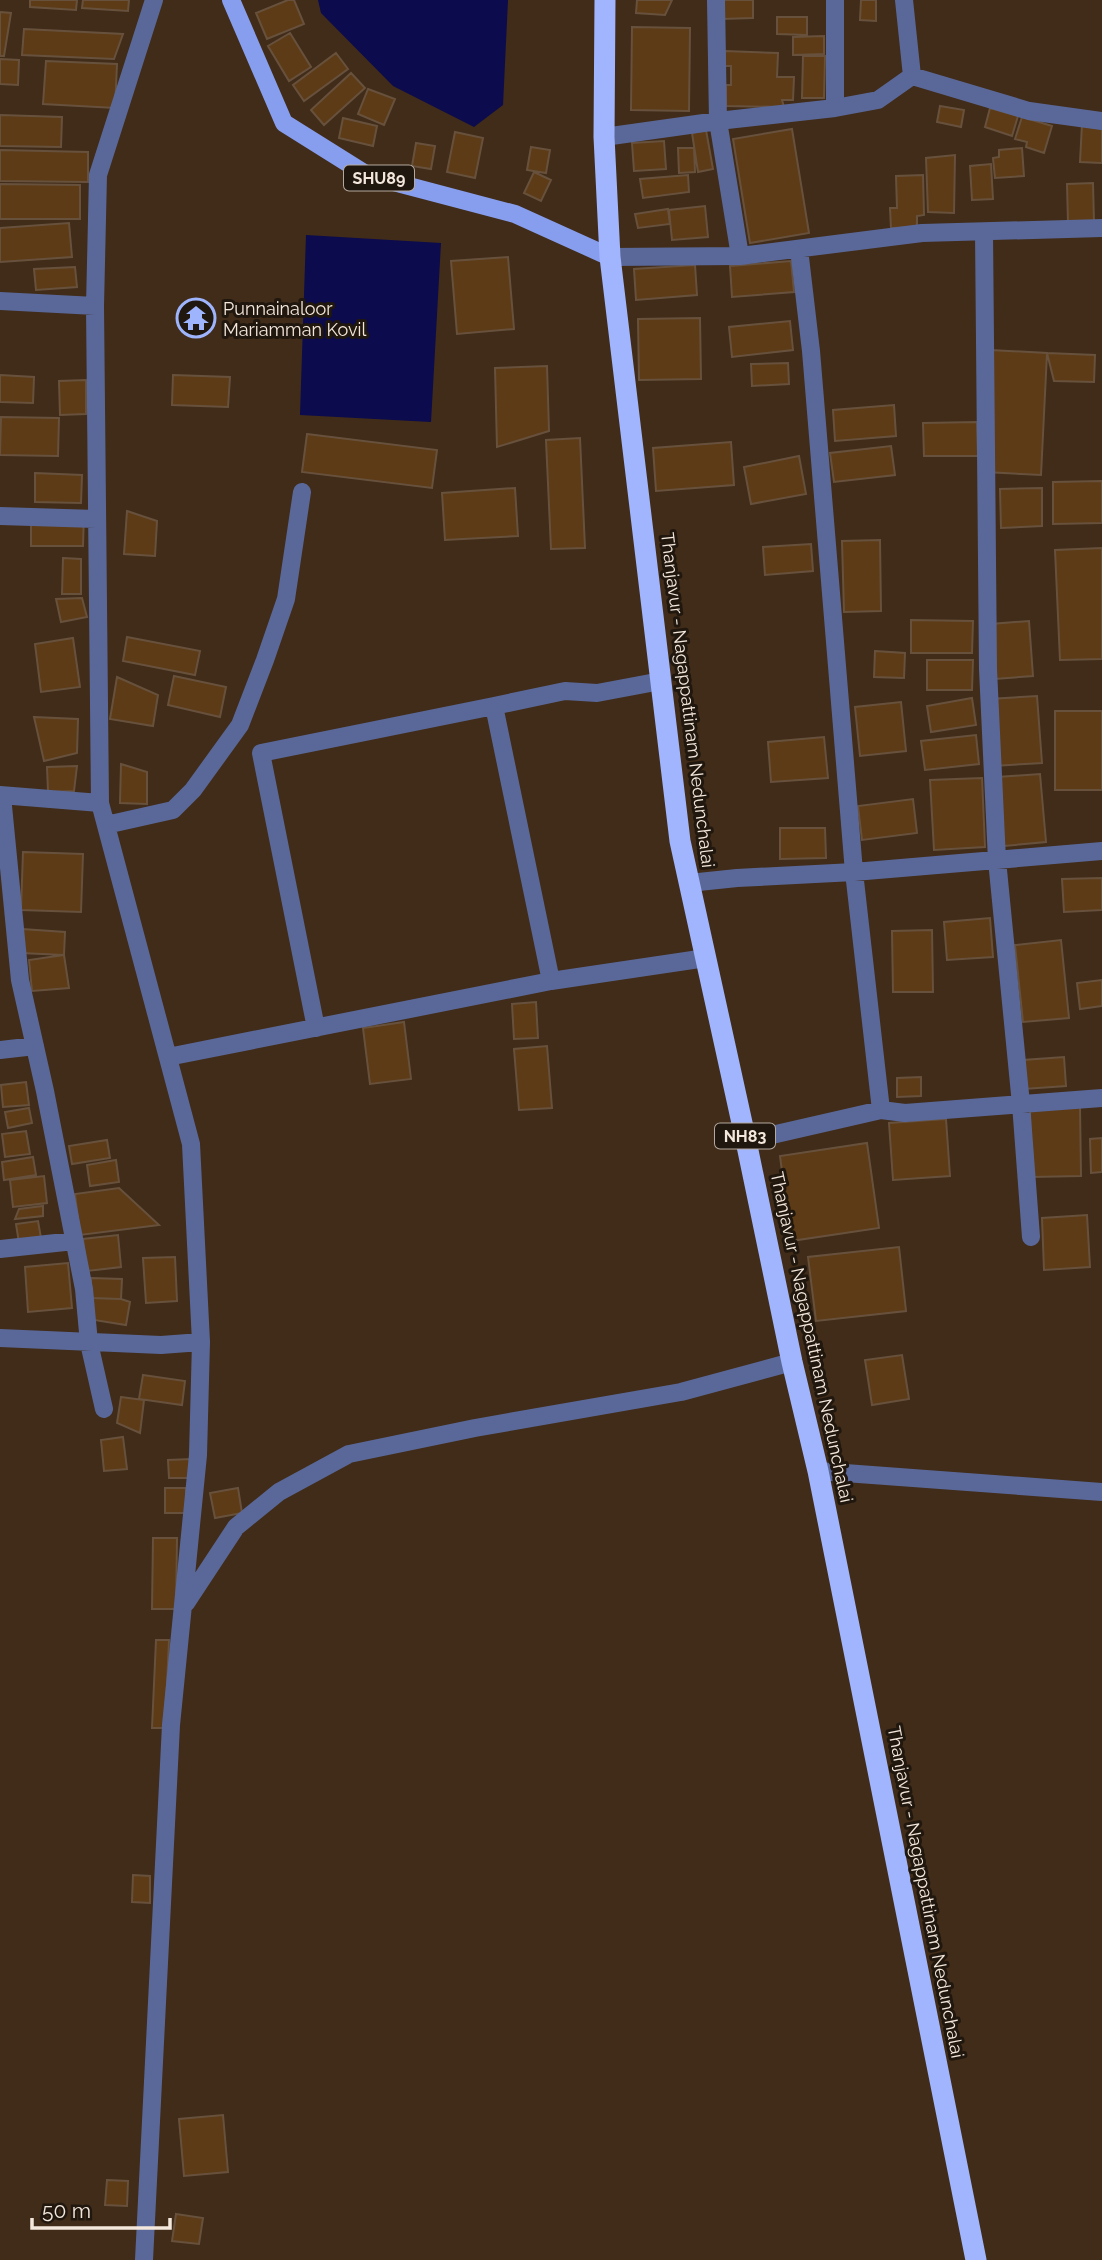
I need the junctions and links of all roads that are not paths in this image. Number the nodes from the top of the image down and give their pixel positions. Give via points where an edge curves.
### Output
1 (155, 0) edge
2 (231, 0) edge
3 (605, 0) edge
4 (716, 0) edge
5 (835, 0) edge
6 (904, 0) edge
7 (912, 76) junction
8 (835, 108) junction
9 (718, 121) junction
10 (1102, 121) edge
11 (604, 137) junction
12 (1102, 229) edge
13 (985, 232) junction
14 (799, 249) junction
15 (740, 256) junction
16 (610, 257) junction
17 (0, 301) edge
18 (95, 306) junction
19 (302, 492) dead end
20 (0, 516) edge
21 (96, 519) junction
22 (661, 681) junction
23 (494, 705) junction
24 (1, 796) edge
25 (100, 803) junction
26 (106, 825) junction
27 (1102, 851) edge
28 (997, 860) junction
29 (854, 872) junction
30 (689, 883) junction
31 (706, 958) junction
32 (551, 981) junction
33 (316, 1028) junction
34 (35, 1046) junction
35 (0, 1050) edge
36 (168, 1057) junction
37 (1102, 1098) edge
38 (1021, 1104) junction
39 (881, 1110) junction
40 (747, 1141) junction
41 (1031, 1237) dead end
42 (74, 1241) junction
43 (0, 1249) edge
44 (0, 1338) edge
45 (201, 1342) junction
46 (89, 1343) junction
47 (792, 1362) junction
48 (104, 1409) dead end
49 (818, 1471) junction
50 (1102, 1492) edge
51 (184, 1606) junction
52 (144, 2260) edge
53 (976, 2260) edge

1 - 18 street via 99,175
2 - 16 main road, SHU89 via 284,122 367,175 515,214
3 - 11 highway, Thanjavur - Nagappattinam Nedunchalai / NH83
4 - 9 street
5 - 8 street
6 - 7 street
7 - 8 street via 878,100
7 - 10 street via 1028,110
8 - 9 street
9 - 11 street
9 - 15 street
11 - 16 highway, Thanjavur - Nagappattinam Nedunchalai / NH83
12 - 13 street
13 - 14 street via 922,233
13 - 28 street via 988,669
14 - 15 street
14 - 29 street
15 - 16 street
16 - 22 highway, Thanjavur - Nagappattinam Nedunchalai / NH83
17 - 18 street
18 - 21 street
19 - 26 street via 286,599 240,725 194,790 173,810
20 - 21 street
21 - 25 street
22 - 23 street via 597,693 565,691
22 - 30 highway, Thanjavur - Nagappattinam Nedunchalai / NH83
23 - 32 street
23 - 33 street via 261,754
24 - 25 street
24 - 34 street via 20,980
25 - 26 street
26 - 36 street
27 - 28 street
28 - 29 street
28 - 38 street
29 - 30 street
29 - 39 street
30 - 31 highway, Thanjavur - Nagappattinam Nedunchalai / NH83
31 - 32 street
31 - 40 highway, Thanjavur - Nagappattinam Nedunchalai / NH83
32 - 33 street
33 - 36 street
34 - 35 street
34 - 42 street
36 - 45 street via 191,1144
37 - 38 street
38 - 39 street via 905,1113
38 - 41 street
39 - 40 street
40 - 47 highway, Thanjavur - Nagappattinam Nedunchalai / NH83
42 - 43 street
42 - 46 street
44 - 46 street
45 - 46 street
45 - 51 street via 198,1455
46 - 48 street
47 - 49 highway, Thanjavur - Nagappattinam Nedunchalai / NH83
47 - 51 street via 681,1392 349,1454 279,1492 236,1527
49 - 50 street
49 - 53 highway, Thanjavur - Nagappattinam Nedunchalai / NH83
51 - 52 street via 171,1725

